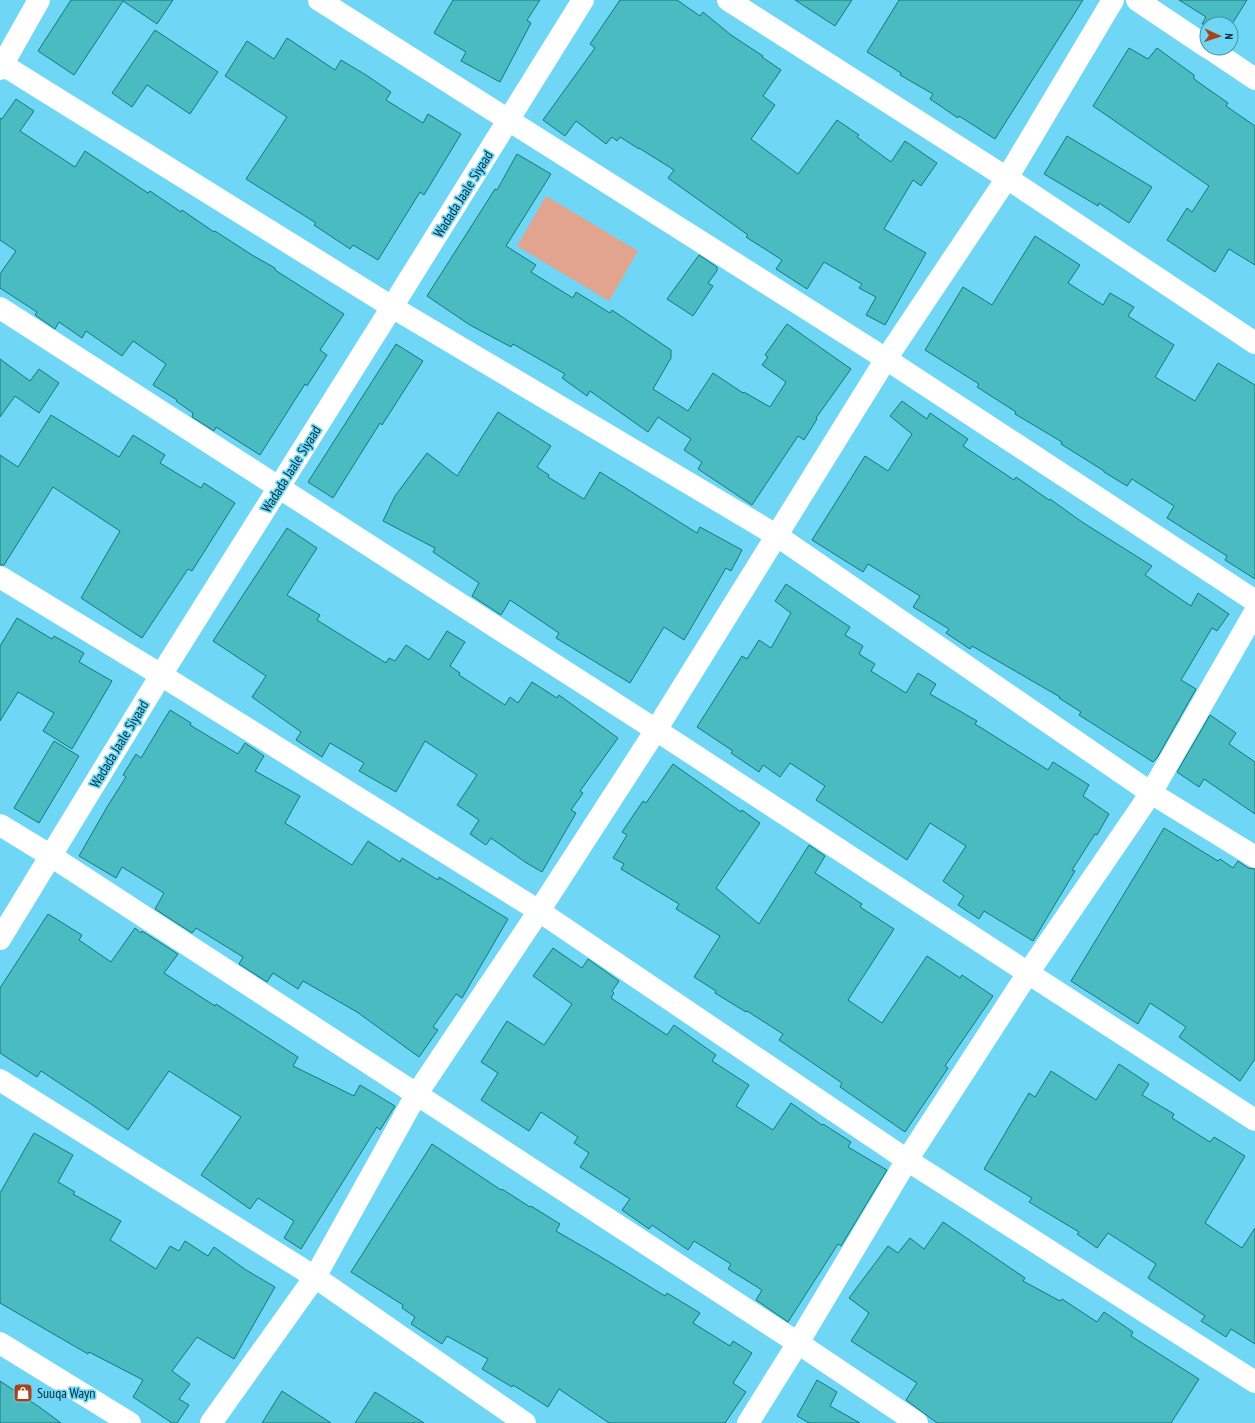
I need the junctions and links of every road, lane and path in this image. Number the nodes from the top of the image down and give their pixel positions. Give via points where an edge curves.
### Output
1 (39, 0) edge
2 (319, 0) edge
3 (583, 0) edge
4 (728, 0) edge
5 (1113, 0) edge
6 (1137, 0) edge
7 (1199, 41) edge
8 (1221, 56) edge
9 (1, 66) edge
10 (1255, 79) edge
11 (509, 120) junction
12 (1007, 178) junction
13 (392, 307) junction
14 (0, 308) edge
15 (1255, 343) edge
16 (886, 359) junction
17 (280, 487) junction
18 (776, 535) junction
19 (0, 577) edge
20 (1255, 601) edge
21 (1255, 612) edge
22 (161, 675) junction
23 (656, 730) junction
24 (1151, 793) junction
25 (0, 825) edge
26 (51, 856) junction
27 (1255, 857) edge
28 (540, 911) junction
29 (0, 939) edge
30 (1028, 973) junction
31 (0, 1080) edge
32 (416, 1096) junction
33 (1255, 1120) edge
34 (907, 1160) junction
35 (315, 1277) junction
36 (798, 1343) junction
37 (0, 1344) edge
38 (1255, 1382) edge
39 (130, 1423) edge
40 (211, 1423) edge
41 (525, 1423) edge
42 (748, 1423) edge
43 (917, 1423) edge

1 - 9 street
2 - 11 street
3 - 11 street, Wadada Jaale Siyaad
4 - 12 street
5 - 12 street
6 - 7 street
8 - 10 street
9 - 13 street
11 - 13 street, Wadada Jaale Siyaad
11 - 16 street
12 - 15 street
12 - 16 street
13 - 17 street, Wadada Jaale Siyaad
13 - 18 street
14 - 17 street
16 - 18 street
16 - 20 street
17 - 22 street, Wadada Jaale Siyaad
17 - 23 street
18 - 23 street
18 - 24 street
19 - 22 street
21 - 24 street
22 - 26 street, Wadada Jaale Siyaad
22 - 28 street
23 - 28 street
23 - 30 street
24 - 27 street
24 - 30 street
25 - 26 street
26 - 29 street, Wadada Jaale Siyaad
26 - 32 street
28 - 32 street
28 - 34 street
30 - 33 street
30 - 34 street
31 - 35 street
32 - 35 street
32 - 36 street via 488,1140
34 - 36 street
34 - 38 street
35 - 40 street
35 - 41 street
36 - 42 street
36 - 43 street
37 - 39 street

